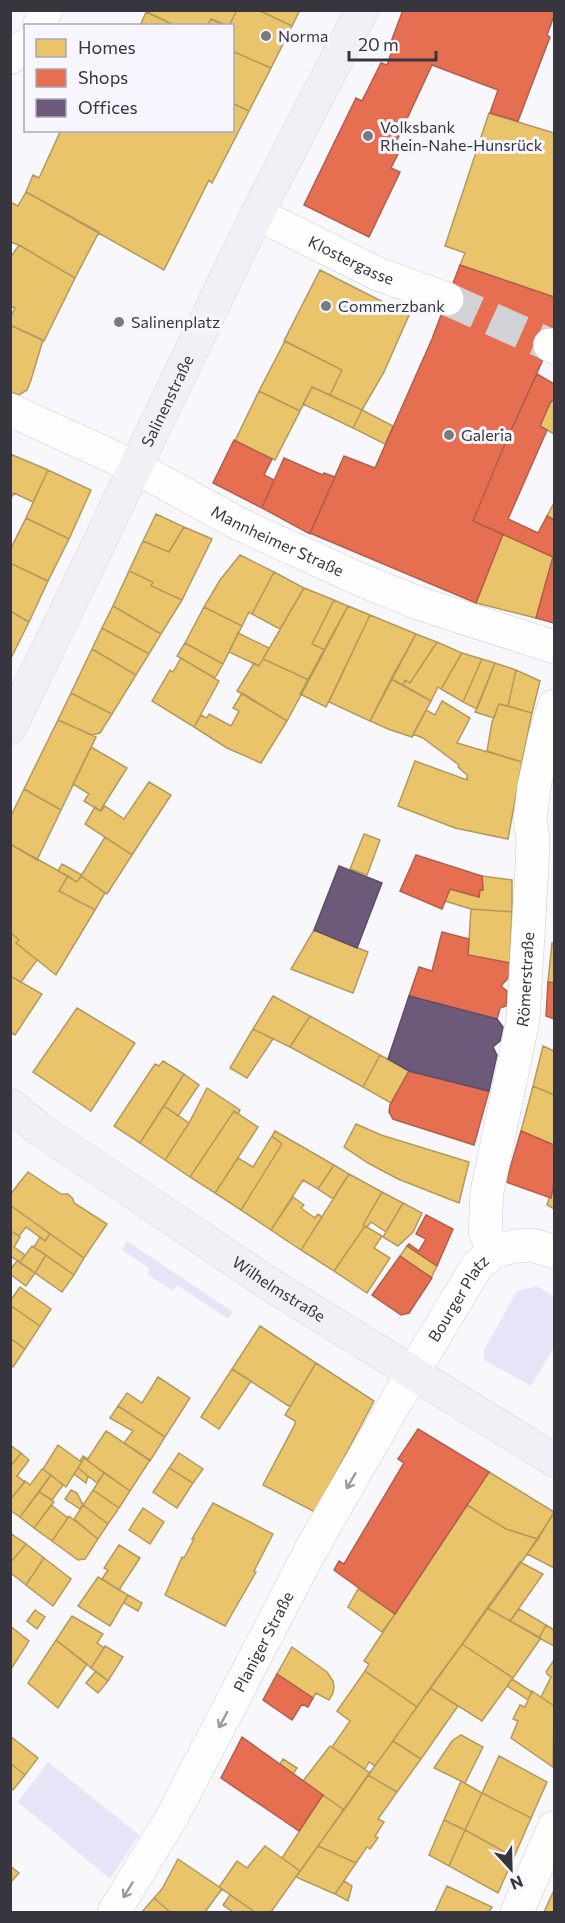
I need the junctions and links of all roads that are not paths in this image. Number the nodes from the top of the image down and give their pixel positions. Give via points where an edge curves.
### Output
1 (46, 10) edge
2 (362, 10) edge
3 (40, 24) edge
4 (24, 47) edge
5 (10, 58) edge
6 (257, 214) junction
7 (447, 298) tunnel mouth
8 (10, 410) edge
9 (136, 468) junction
10 (555, 647) edge
11 (555, 706) edge
12 (10, 728) edge
13 (10, 1105) edge
14 (493, 1252) junction
15 (555, 1252) edge
16 (413, 1372) junction
17 (555, 1460) edge
18 (555, 1827) edge
19 (114, 1912) edge
20 (517, 1912) edge

1 - 3 street
2 - 6 main road, Salinenstraße
4 - 5 street
6 - 7 street, Klostergasse via 378,274
6 - 9 main road, Salinenstraße
8 - 9 street, Mannheimer Straße
9 - 10 street, Mannheimer Straße via 239,524 359,579 418,603
9 - 12 main road, Salinenstraße
11 - 14 street, Römerstraße via 545,736 530,820 533,838 523,1020 487,1192 485,1231
13 - 16 main road, Wilhelmstraße via 42,1131 271,1285
14 - 15 street, Bourger Platz via 533,1245
14 - 16 street, Bourger Platz via 477,1266
16 - 17 main road, Wilhelmstraße
16 -> 19 street, Planiger Straße via 314,1546 173,1815
18 - 20 street

